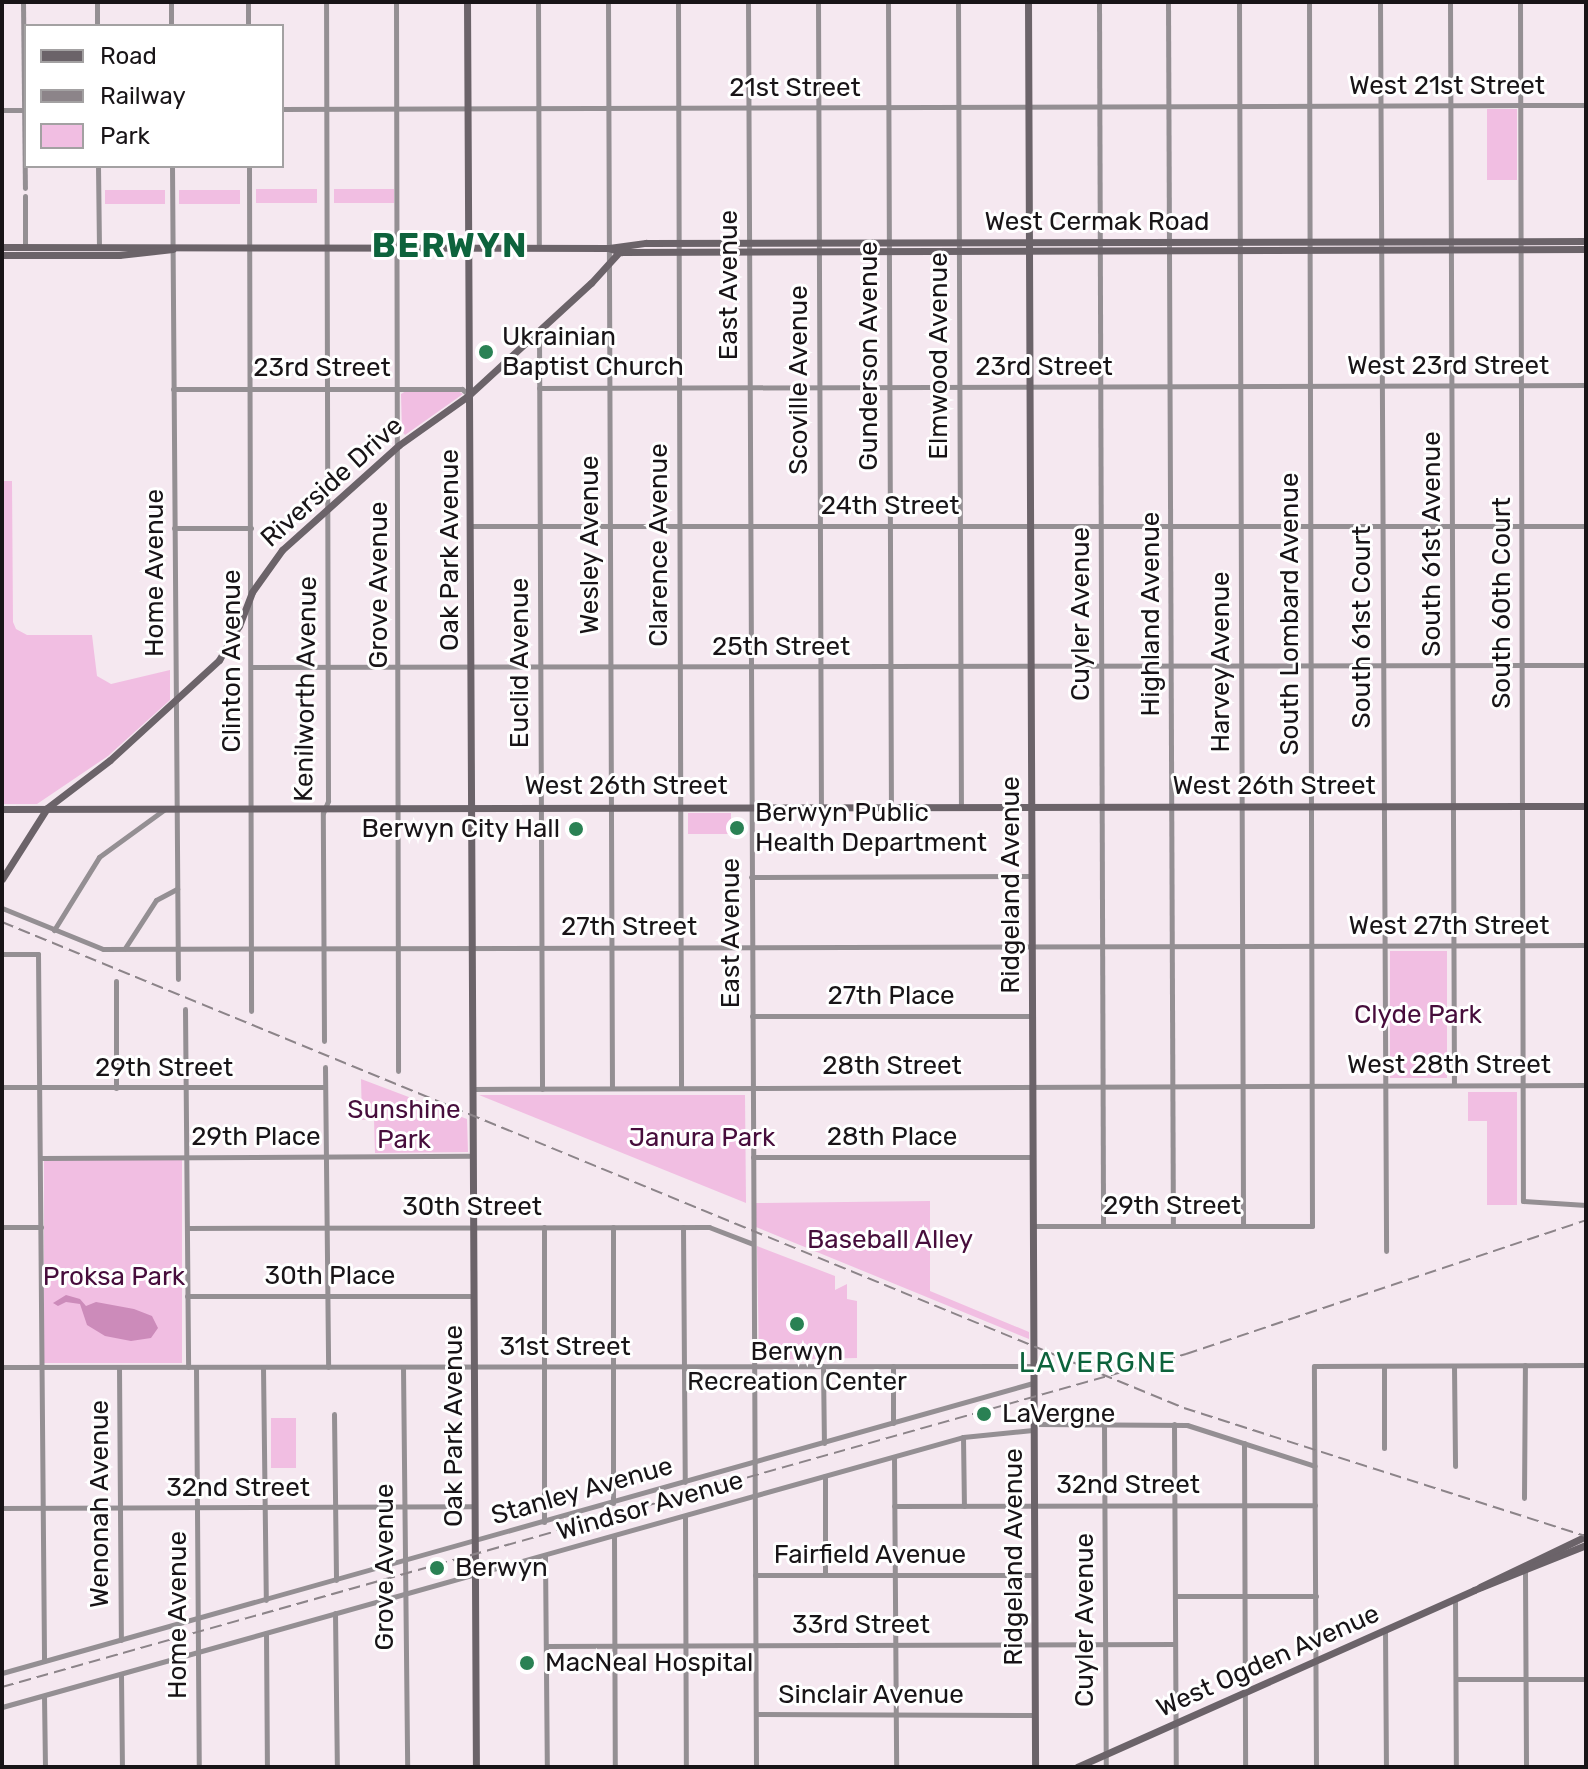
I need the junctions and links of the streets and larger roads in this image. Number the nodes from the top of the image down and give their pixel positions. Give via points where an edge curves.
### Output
1 (23, 2) edge
2 (97, 2) edge
3 (171, 2) edge
4 (248, 2) edge
5 (326, 2) edge
6 (396, 2) edge
7 (467, 2) edge
8 (538, 2) edge
9 (608, 2) edge
10 (678, 2) edge
11 (748, 2) edge
12 (818, 2) edge
13 (888, 2) edge
14 (958, 2) edge
15 (1028, 2) edge
16 (1099, 2) edge
17 (1168, 2) edge
18 (1239, 2) edge
19 (1309, 2) edge
20 (1380, 2) edge
21 (1450, 2) edge
22 (1520, 2) edge
23 (97, 24) edge
24 (171, 24) edge
25 (248, 24) edge
26 (24, 56) edge
27 (1586, 105) edge
28 (1309, 106) junction
29 (1380, 106) junction
30 (1450, 106) junction
31 (1520, 106) junction
32 (748, 107) junction
33 (818, 107) junction
34 (888, 107) junction
35 (1028, 107) junction
36 (1099, 107) junction
37 (1169, 107) junction
38 (1239, 107) junction
39 (608, 108) junction
40 (678, 108) junction
41 (958, 108) junction
42 (284, 109) edge
43 (327, 109) junction
44 (398, 109) junction
45 (468, 109) junction
46 (538, 109) junction
47 (2, 110) edge
48 (24, 110) edge
49 (25, 168) edge
50 (98, 168) edge
51 (172, 168) edge
52 (249, 168) edge
53 (25, 188) dead end
54 (25, 196) dead end
55 (1586, 241) edge
56 (1381, 245) junction
57 (1520, 245) junction
58 (1028, 246) junction
59 (1099, 246) junction
60 (1169, 246) junction
61 (1240, 246) junction
62 (1309, 246) junction
63 (1451, 246) junction
64 (2, 247) edge
65 (25, 247) junction
66 (99, 247) junction
67 (678, 247) junction
68 (749, 247) junction
69 (818, 247) junction
70 (888, 247) junction
71 (958, 247) junction
72 (398, 248) junction
73 (469, 248) junction
74 (539, 248) junction
75 (608, 248) junction
76 (621, 248) junction
77 (173, 249) junction
78 (249, 249) junction
79 (327, 249) junction
80 (1586, 249) edge
81 (2, 255) edge
82 (609, 266) junction
83 (539, 332) junction
84 (1521, 385) junction
85 (1586, 385) edge
86 (1310, 386) junction
87 (1381, 386) junction
88 (1451, 386) junction
89 (889, 387) junction
90 (959, 387) junction
91 (1029, 387) junction
92 (1100, 387) junction
93 (1170, 387) junction
94 (1240, 387) junction
95 (250, 388) junction
96 (328, 388) junction
97 (398, 388) junction
98 (539, 388) junction
99 (609, 388) junction
100 (679, 388) junction
101 (750, 388) junction
102 (819, 388) junction
103 (173, 389) junction
104 (469, 395) junction
105 (399, 445) junction
106 (328, 508) junction
107 (470, 526) junction
108 (540, 526) junction
109 (610, 526) junction
110 (679, 526) junction
111 (750, 526) junction
112 (820, 526) junction
113 (890, 526) junction
114 (960, 526) junction
115 (1029, 526) junction
116 (1100, 526) junction
117 (1170, 526) junction
118 (1240, 526) junction
119 (1310, 526) junction
120 (1382, 526) junction
121 (1452, 526) junction
122 (1521, 526) junction
123 (1586, 526) edge
124 (174, 528) junction
125 (251, 528) junction
126 (252, 592) junction
127 (1522, 665) junction
128 (1586, 665) edge
129 (1382, 666) junction
130 (1452, 666) junction
131 (252, 667) junction
132 (328, 667) junction
133 (399, 667) junction
134 (470, 667) junction
135 (540, 667) junction
136 (610, 667) junction
137 (680, 667) junction
138 (751, 667) junction
139 (820, 667) junction
140 (890, 667) junction
141 (960, 667) junction
142 (1030, 667) junction
143 (1101, 667) junction
144 (1171, 667) junction
145 (1241, 667) junction
146 (1311, 667) junction
147 (175, 702) junction
148 (471, 806) junction
149 (541, 806) junction
150 (611, 806) junction
151 (680, 806) junction
152 (751, 806) junction
153 (821, 806) junction
154 (891, 806) junction
155 (961, 806) junction
156 (1031, 806) junction
157 (1311, 806) junction
158 (1383, 806) junction
159 (1453, 806) junction
160 (1522, 806) junction
161 (1586, 806) edge
162 (252, 807) junction
163 (326, 807) junction
164 (399, 807) junction
165 (1101, 807) junction
166 (1171, 807) junction
167 (1241, 807) junction
168 (47, 808) junction
169 (167, 808) junction
170 (177, 808) junction
171 (2, 809) edge
172 (1031, 876) junction
173 (751, 877) junction
174 (2, 879) edge
175 (177, 889) junction
176 (2, 908) edge
177 (54, 930) junction
178 (1586, 945) edge
179 (681, 946) junction
180 (751, 946) junction
181 (1031, 946) junction
182 (1384, 946) junction
183 (1454, 946) junction
184 (1523, 946) junction
185 (251, 947) junction
186 (324, 947) junction
187 (397, 947) junction
188 (471, 947) junction
189 (542, 947) junction
190 (612, 947) junction
191 (1102, 947) junction
192 (1172, 947) junction
193 (1242, 947) junction
194 (1311, 947) junction
195 (125, 948) junction
196 (178, 948) junction
197 (2, 954) edge
198 (178, 979) dead end
199 (116, 981) dead end
200 (185, 1009) dead end
201 (251, 1011) dead end
202 (752, 1016) junction
203 (1031, 1016) junction
204 (324, 1041) dead end
205 (325, 1067) dead end
206 (398, 1071) dead end
207 (1173, 1085) junction
208 (1243, 1085) junction
209 (1312, 1085) junction
210 (1383, 1085) junction
211 (1454, 1085) junction
212 (1524, 1085) junction
213 (1586, 1085) edge
214 (1032, 1086) junction
215 (1102, 1086) junction
216 (2, 1087) edge
217 (40, 1087) junction
218 (325, 1087) junction
219 (116, 1088) junction
220 (186, 1088) junction
221 (612, 1088) junction
222 (681, 1088) junction
223 (752, 1088) junction
224 (542, 1089) junction
225 (472, 1093) junction
226 (472, 1156) junction
227 (187, 1157) junction
228 (326, 1157) junction
229 (752, 1157) junction
230 (1032, 1157) junction
231 (41, 1158) junction
232 (1586, 1205) edge
233 (1032, 1226) junction
234 (1103, 1226) junction
235 (1173, 1226) junction
236 (1243, 1226) junction
237 (1312, 1226) joint
238 (2, 1227) edge
239 (41, 1227) junction
240 (326, 1227) junction
241 (473, 1227) junction
242 (544, 1227) junction
243 (613, 1227) junction
244 (683, 1227) junction
245 (187, 1228) junction
246 (753, 1244) junction
247 (1386, 1251) dead end
248 (187, 1296) junction
249 (326, 1296) junction
250 (473, 1296) junction
251 (1525, 1365) junction
252 (1586, 1365) edge
253 (684, 1366) junction
254 (754, 1366) junction
255 (823, 1366) junction
256 (893, 1366) junction
257 (1033, 1366) junction
258 (1384, 1366) junction
259 (1454, 1366) junction
260 (2, 1367) edge
261 (42, 1367) junction
262 (119, 1367) junction
263 (188, 1367) junction
264 (196, 1367) junction
265 (263, 1367) junction
266 (328, 1367) junction
267 (403, 1367) junction
268 (473, 1367) junction
269 (544, 1367) junction
270 (613, 1367) junction
271 (1033, 1383) junction
272 (334, 1414) dead end
273 (893, 1423) junction
274 (1104, 1424) junction
275 (1174, 1424) junction
276 (1033, 1427) junction
277 (963, 1437) junction
278 (824, 1443) junction
279 (1244, 1443) junction
280 (1384, 1448) dead end
281 (894, 1457) junction
282 (754, 1463) junction
283 (1315, 1466) junction
284 (1455, 1466) dead end
285 (825, 1476) junction
286 (685, 1482) junction
287 (754, 1496) junction
288 (1524, 1498) dead end
289 (613, 1503) junction
290 (1174, 1505) junction
291 (1244, 1505) junction
292 (1315, 1505) junction
293 (474, 1506) junction
294 (894, 1506) junction
295 (964, 1506) junction
296 (1033, 1506) junction
297 (1104, 1506) junction
298 (335, 1507) junction
299 (405, 1507) junction
300 (2, 1508) edge
301 (43, 1508) junction
302 (120, 1508) junction
303 (197, 1508) junction
304 (265, 1508) junction
305 (685, 1516) junction
306 (544, 1522) junction
307 (1586, 1536) edge
308 (614, 1537) junction
309 (474, 1543) junction
310 (1586, 1545) edge
311 (545, 1556) junction
312 (405, 1561) junction
313 (1525, 1572) junction
314 (755, 1575) junction
315 (825, 1575) junction
316 (894, 1575) junction
317 (1034, 1575) junction
318 (474, 1577) junction
319 (336, 1580) junction
320 (1474, 1590) junction
321 (405, 1596) junction
322 (1175, 1596) junction
323 (1244, 1596) junction
324 (1316, 1596) junction
325 (1455, 1599) junction
326 (266, 1600) junction
327 (335, 1613) junction
328 (198, 1619) junction
329 (1385, 1630) junction
330 (266, 1633) junction
331 (121, 1640) junction
332 (1034, 1644) junction
333 (1105, 1644) junction
334 (1175, 1644) junction
335 (614, 1645) junction
336 (686, 1645) junction
337 (755, 1645) junction
338 (895, 1645) junction
339 (546, 1646) junction
340 (198, 1652) junction
341 (44, 1661) junction
342 (1316, 1661) junction
343 (2, 1673) edge
344 (121, 1675) junction
345 (1456, 1679) junction
346 (1526, 1679) junction
347 (1586, 1679) edge
348 (1245, 1692) junction
349 (44, 1696) junction
350 (2, 1707) edge
351 (755, 1714) junction
352 (896, 1715) junction
353 (1035, 1715) junction
354 (1176, 1724) junction
355 (1105, 1755) junction
356 (45, 1767) edge
357 (122, 1767) edge
358 (199, 1767) edge
359 (267, 1767) edge
360 (337, 1767) edge
361 (407, 1767) edge
362 (476, 1767) edge
363 (547, 1767) edge
364 (615, 1767) edge
365 (686, 1767) edge
366 (756, 1767) edge
367 (896, 1767) edge
368 (1035, 1767) edge
369 (1077, 1767) edge
370 (1106, 1767) edge
371 (1176, 1767) edge
372 (1245, 1767) edge
373 (1316, 1767) edge
374 (1386, 1767) edge
375 (1456, 1767) edge
376 (1526, 1767) edge

1 - 26 street
2 - 23 street
3 - 24 street
4 - 25 street
5 - 43 street, Kenilworth Avenue
6 - 44 street, Grove Avenue
7 - 45 street, Oak Park Avenue
8 - 46 street
9 - 39 street, Wesley Avenue
10 - 40 street, Clarence Avenue
11 - 32 street, East Avenue
12 - 33 street, Scoville Avenue
13 - 34 street, Gunderson Avenue
14 - 41 street, Elmwood Avenue
15 - 35 street, Ridgeland Avenue
16 - 36 street, Cuyler Avenue
17 - 37 street, Highland Avenue
18 - 38 street, Harvey Avenue
19 - 28 street, South Lombard Avenue
20 - 29 street, South 61st Court
21 - 30 street, South 61st Avenue
22 - 31 street, South 60th Court
27 - 31 street, West 21st Street
28 - 29 street, West 21st Street
28 - 38 street, 21st Street
28 - 62 street, South Lombard Avenue
29 - 30 street, West 21st Street
29 - 56 street, South 61st Court
30 - 31 street, West 21st Street
30 - 63 street, South 61st Avenue
31 - 57 street, South 60th Court
32 - 33 street, 21st Street
32 - 40 street, 21st Street
32 - 68 street, East Avenue
33 - 34 street, 21st Street
33 - 69 street, Scoville Avenue
34 - 41 street, 21st Street
34 - 70 street, Gunderson Avenue
35 - 36 street, 21st Street
35 - 41 street, 21st Street
35 - 58 street, Ridgeland Avenue
36 - 37 street, 21st Street
36 - 59 street, Cuyler Avenue
37 - 38 street, 21st Street
37 - 60 street, Highland Avenue
38 - 61 street, Harvey Avenue
39 - 40 street, 21st Street
39 - 46 street, 21st Street
39 - 75 street, Wesley Avenue
40 - 67 street, Clarence Avenue
41 - 71 street, Elmwood Avenue
42 - 43 street, 21st Street
43 - 44 street, 21st Street
43 - 79 street, Kenilworth Avenue
44 - 45 street, 21st Street
44 - 72 street, Grove Avenue
45 - 46 street, 21st Street
45 - 73 street, Oak Park Avenue
46 - 74 street
47 - 48 street
49 - 53 street
50 - 66 street
51 - 77 street, Home Avenue
52 - 78 street, Clinton Avenue
54 - 65 street
55 - 57 street, West Cermak Road
56 - 62 street, West Cermak Road
56 - 63 street, West Cermak Road
56 - 87 street, South 61st Court
57 - 63 street, West Cermak Road
57 - 80 street, West Cermak Road
57 - 84 street, South 60th Court
58 - 59 street, West Cermak Road
58 - 71 street, West Cermak Road
58 - 91 street, Ridgeland Avenue
59 - 60 street, West Cermak Road
59 - 92 street, Cuyler Avenue
60 - 61 street, West Cermak Road
60 - 93 street, Highland Avenue
61 - 62 street, West Cermak Road
61 - 94 street, Harvey Avenue
62 - 86 street, South Lombard Avenue
63 - 88 street, South 61st Avenue
64 - 65 street, West Cermak Road
65 - 66 street, West Cermak Road
66 - 77 street, West Cermak Road
67 - 68 street, West Cermak Road
67 - 76 street, West Cermak Road
67 - 100 street, Clarence Avenue
68 - 69 street, West Cermak Road
68 - 101 street, East Avenue
69 - 70 street, West Cermak Road
69 - 102 street, Scoville Avenue
70 - 71 street, West Cermak Road
70 - 89 street, Gunderson Avenue
71 - 90 street, Elmwood Avenue
72 - 73 street, West Cermak Road
72 - 79 street, West Cermak Road
72 - 97 street, Grove Avenue
73 - 74 street, West Cermak Road
73 - 104 street, Oak Park Avenue
74 - 75 street, West Cermak Road
75 - 76 street, West Cermak Road
75 - 82 street, Wesley Avenue
76 - 82 street, Riverside Drive
77 - 78 street, West Cermak Road
77 - 81 street, West Cermak Road via 119,255
77 - 103 street, Home Avenue
78 - 79 street, West Cermak Road
78 - 95 street, Clinton Avenue
79 - 96 street, Kenilworth Avenue
82 - 83 street, Riverside Drive
82 - 99 street, Wesley Avenue
83 - 98 street, Euclid Avenue
83 - 104 street, Riverside Drive
84 - 85 street, West 23rd Street
84 - 88 street, West 23rd Street
84 - 122 street, South 60th Court
86 - 87 street, West 23rd Street
86 - 94 street, 23rd Street
86 - 119 street, South Lombard Avenue
87 - 88 street, West 23rd Street
87 - 120 street, South 61st Court
88 - 121 street, South 61st Avenue
89 - 90 street, 23rd Street
89 - 102 street, 23rd Street
89 - 113 street, Gunderson Avenue
90 - 91 street, 23rd Street
90 - 114 street, Elmwood Avenue
91 - 92 street, 23rd Street
91 - 115 street, Ridgeland Avenue
92 - 93 street, 23rd Street
92 - 116 street, Cuyler Avenue
93 - 94 street, 23rd Street
93 - 117 street, Highland Avenue
94 - 118 street, Harvey Avenue
95 - 96 street, 23rd Street
95 - 103 street, 23rd Street
95 - 125 street, Clinton Avenue
96 - 97 street, 23rd Street
96 - 106 street, Kenilworth Avenue
97 - 104 street, 23rd Street via 462,389
97 - 105 street, Grove Avenue
98 - 99 street, 23rd Street
98 - 108 street, Euclid Avenue
99 - 100 street, 23rd Street
99 - 109 street, Wesley Avenue
100 - 101 street, 23rd Street
100 - 110 street, Clarence Avenue
101 - 102 street, 23rd Street
101 - 111 street, East Avenue
102 - 112 street, Scoville Avenue
103 - 124 street, Home Avenue
104 - 105 street, Riverside Drive
104 - 107 street, Oak Park Avenue
105 - 106 street, Riverside Drive
105 - 133 street, Grove Avenue
106 - 126 street, Riverside Drive via 282,550
106 - 132 street, Kenilworth Avenue
107 - 108 street, 24th Street
107 - 134 street, Oak Park Avenue
108 - 109 street, 24th Street
108 - 135 street, Euclid Avenue
109 - 110 street, 24th Street
109 - 136 street, Wesley Avenue
110 - 111 street, 24th Street
110 - 137 street, Clarence Avenue
111 - 112 street, 24th Street
111 - 138 street, East Avenue
112 - 113 street, 24th Street
112 - 139 street, Scoville Avenue
113 - 114 street, 24th Street
113 - 140 street, Gunderson Avenue
114 - 115 street, 24th Street
114 - 141 street, Elmwood Avenue
115 - 116 street, 24th Street
115 - 142 street, Ridgeland Avenue
116 - 117 street, 24th Street
116 - 143 street, Cuyler Avenue
117 - 118 street, 24th Street
117 - 144 street, Highland Avenue
118 - 119 street, 24th Street
118 - 145 street, Harvey Avenue
119 - 120 street, 24th Street
119 - 146 street, South Lombard Avenue
120 - 121 street, 24th Street
120 - 129 street, South 61st Court
121 - 122 street, 24th Street
121 - 130 street, South 61st Avenue
122 - 123 street, 24th Street
122 - 127 street, South 60th Court
124 - 125 street
124 - 147 street, Home Avenue
125 - 126 street, Clinton Avenue
126 - 131 street, Clinton Avenue
126 - 147 street, Riverside Drive via 219,660
127 - 128 street, 25th Street
127 - 130 street, 25th Street
127 - 160 street, South 60th Court
129 - 130 street, 25th Street
129 - 146 street, 25th Street
129 - 158 street, South 61st Court
130 - 159 street, South 61st Avenue
131 - 132 street, 25th Street
131 - 162 street, Clinton Avenue
132 - 133 street, 25th Street
132 - 163 street, Kenilworth Avenue
133 - 134 street, 25th Street
133 - 164 street, Grove Avenue
134 - 135 street, 25th Street
134 - 148 street, Oak Park Avenue
135 - 136 street, 25th Street
135 - 149 street, Euclid Avenue
136 - 137 street, 25th Street
136 - 150 street, Wesley Avenue
137 - 138 street, 25th Street
137 - 151 street, Clarence Avenue
138 - 139 street, 25th Street
138 - 152 street, East Avenue
139 - 140 street, 25th Street
139 - 153 street, Scoville Avenue
140 - 141 street, 25th Street
140 - 154 street, Gunderson Avenue
141 - 142 street, 25th Street
141 - 155 street, Elmwood Avenue
142 - 143 street, 25th Street
142 - 156 street, Ridgeland Avenue
143 - 144 street, 25th Street
143 - 165 street, Cuyler Avenue
144 - 145 street, 25th Street
144 - 166 street, Highland Avenue
145 - 146 street, 25th Street
145 - 167 street, Harvey Avenue
146 - 157 street, South Lombard Avenue
147 - 168 street, Riverside Drive
147 - 170 street, Home Avenue
148 - 149 street, West 26th Street
148 - 164 street, West 26th Street
148 - 188 street, Oak Park Avenue
149 - 150 street, West 26th Street
149 - 189 street, Euclid Avenue
150 - 151 street, West 26th Street
150 - 190 street, Wesley Avenue
151 - 152 street, West 26th Street
151 - 179 street, Clarence Avenue
152 - 153 street, West 26th Street
152 - 173 street, East Avenue
153 - 154 street, West 26th Street
154 - 155 street, West 26th Street
155 - 156 street, West 26th Street
156 - 165 street, West 26th Street
156 - 172 street, Ridgeland Avenue
157 - 158 street, West 26th Street
157 - 167 street, West 26th Street
157 - 194 street, South Lombard Avenue
158 - 159 street, West 26th Street
158 - 182 street, South 61st Court
159 - 160 street, West 26th Street
159 - 183 street, South 61st Avenue
160 - 161 street, West 26th Street
160 - 184 street, South 60th Court
162 - 163 street, West 26th Street
162 - 170 street, West 26th Street
162 - 185 street, Clinton Avenue
163 - 164 street, West 26th Street
163 - 186 street, Kenilworth Avenue
164 - 187 street, Grove Avenue
165 - 166 street, West 26th Street
165 - 191 street, Cuyler Avenue
166 - 167 street, West 26th Street
166 - 192 street, Highland Avenue
167 - 193 street, Harvey Avenue
168 - 169 street, West 26th Street
168 - 171 street, West 26th Street
168 - 174 street, Riverside Drive
169 - 170 street, West 26th Street
169 - 177 street via 99,857
170 - 175 street, Home Avenue
172 - 173 street
172 - 181 street, Ridgeland Avenue
173 - 180 street, East Avenue
175 - 195 street via 156,900
175 - 196 street, Home Avenue
176 - 177 street, 27th Street
177 - 195 street, 27th Street via 103,949
178 - 184 street, West 27th Street
179 - 180 street, 27th Street
179 - 190 street, 27th Street
179 - 222 street, Clarence Avenue
180 - 181 street, 27th Street
180 - 202 street, East Avenue
181 - 191 street, 27th Street
181 - 203 street, Ridgeland Avenue
182 - 183 street, West 27th Street
182 - 194 street, West 27th Street
182 - 210 street, South 61st Court
183 - 184 street, West 27th Street
183 - 211 street, South 61st Avenue
184 - 212 street, South 60th Court
185 - 186 street, 27th Street
185 - 196 street, 27th Street
185 - 201 street, Clinton Avenue
186 - 187 street, 27th Street
186 - 204 street, Kenilworth Avenue
187 - 188 street, 27th Street
187 - 206 street, Grove Avenue
188 - 189 street, 27th Street
188 - 225 street, Oak Park Avenue
189 - 190 street, 27th Street
189 - 224 street, Euclid Avenue
190 - 221 street, Wesley Avenue
191 - 192 street, 27th Street
191 - 215 street, Cuyler Avenue
192 - 193 street, 27th Street
192 - 207 street, Highland Avenue
193 - 194 street, 27th Street
193 - 208 street, Harvey Avenue
194 - 209 street, South Lombard Avenue
195 - 196 street, 27th Street
196 - 198 street, Home Avenue
197 - 217 street via 38,954
199 - 219 street
200 - 220 street
202 - 203 street, 27th Place
202 - 223 street, East Avenue
203 - 214 street, Ridgeland Avenue
205 - 218 street
207 - 208 street, 28th Street
207 - 215 street, 28th Street
207 - 235 street, Highland Avenue
208 - 209 street, 28th Street
208 - 236 street, Harvey Avenue
209 - 210 street, West 28th Street
209 - 237 street, South Lombard Avenue
210 - 211 street, West 28th Street
210 - 247 street, South 61st Court
211 - 212 street, West 28th Street
212 - 213 street, West 28th Street
212 - 232 street, South 60th Court via 1525,1204
214 - 215 street, 28th Street
214 - 223 street, 28th Street
214 - 230 street, Ridgeland Avenue
215 - 234 street, Cuyler Avenue
216 - 217 street, 29th Street
217 - 219 street, 29th Street
217 - 231 street
218 - 220 street, 29th Street
218 - 228 street
219 - 220 street, 29th Street
220 - 227 street
221 - 222 street, 28th Street
221 - 224 street, 28th Street
222 - 223 street, 28th Street
223 - 229 street, East Avenue
224 - 225 street, 28th Street
225 - 226 street, Oak Park Avenue
226 - 228 street, 29th Place
226 - 241 street, Oak Park Avenue
227 - 228 street, 29th Place
227 - 231 street, 29th Place
227 - 245 street
228 - 240 street
229 - 230 street, 28th Place
229 - 246 street, East Avenue
230 - 233 street, Ridgeland Avenue
231 - 239 street
233 - 234 street, 29th Street
233 - 257 street, Ridgeland Avenue
234 - 235 street, 29th Street
235 - 236 street, 29th Street
236 - 237 street, 29th Street
238 - 239 street
239 - 261 street
240 - 241 street, 30th Street
240 - 245 street, 30th Street
240 - 249 street
241 - 242 street, 30th Street
241 - 250 street, Oak Park Avenue
242 - 243 street, 30th Street
242 - 269 street
243 - 244 street, 30th Street
243 - 270 street
244 - 246 street, 30th Street via 709,1227
244 - 253 street
245 - 248 street
246 - 254 street, East Avenue
248 - 249 street, 30th Place
248 - 263 street
249 - 250 street, 30th Place
249 - 266 street
250 - 268 street, Oak Park Avenue
251 - 252 street
251 - 259 street
251 - 288 street
253 - 254 street, 31st Street
253 - 270 street, 31st Street
253 - 286 street
254 - 255 street, 31st Street
254 - 282 street, East Avenue
255 - 256 street, 31st Street
255 - 278 street
256 - 257 street, 31st Street
256 - 273 street
257 - 271 street, Ridgeland Avenue
258 - 259 street
258 - 280 street
258 - 283 street via 1314,1366
259 - 284 street
260 - 261 street, 31st Street
261 - 262 street, 31st Street
261 - 301 street
262 - 263 street, 31st Street
262 - 302 street, Wenonah Avenue
263 - 264 street, 31st Street
264 - 265 street, 31st Street
264 - 303 street, Home Avenue
265 - 266 street, 31st Street
265 - 304 street
266 - 267 street, 31st Street
267 - 268 street, 31st Street
267 - 299 street, Grove Avenue
268 - 269 street, 31st Street
268 - 293 street, Oak Park Avenue
269 - 270 street, 31st Street
269 - 306 street
270 - 289 street
271 - 273 street, Stanley Avenue
271 - 276 street, Ridgeland Avenue
272 - 298 street
273 - 278 street, Stanley Avenue
274 - 275 street, Windsor Avenue
274 - 276 street, Windsor Avenue
274 - 297 street, Cuyler Avenue
275 - 279 street, Windsor Avenue
275 - 290 street
276 - 277 street, Windsor Avenue
276 - 296 street, Ridgeland Avenue
277 - 281 street, Windsor Avenue
277 - 295 street
278 - 282 street, Stanley Avenue
279 - 283 street, Windsor Avenue
279 - 291 street
281 - 285 street, Windsor Avenue
281 - 294 street
282 - 286 street, Stanley Avenue
282 - 287 street, East Avenue
283 - 292 street
285 - 287 street, Windsor Avenue
285 - 315 street
286 - 289 street, Stanley Avenue
287 - 305 street, Windsor Avenue
287 - 314 street, East Avenue
289 - 306 street, Stanley Avenue
290 - 291 street, 32nd Street
290 - 297 street, 32nd Street
290 - 322 street
291 - 292 street, 32nd Street
291 - 323 street
292 - 324 street
293 - 299 street, 32nd Street
293 - 309 street, Oak Park Avenue
294 - 295 street, 32nd Street
294 - 316 street
295 - 296 street, 32nd Street
296 - 297 street, 32nd Street
296 - 317 street, Ridgeland Avenue
297 - 333 street, Cuyler Avenue
298 - 299 street, 32nd Street
298 - 304 street, 32nd Street
298 - 319 street
299 - 312 street, Grove Avenue
300 - 301 street, 32nd Street
301 - 302 street, 32nd Street
301 - 341 street
302 - 303 street, 32nd Street
302 - 331 street, Wenonah Avenue
303 - 304 street, 32nd Street
303 - 328 street, Home Avenue
304 - 326 street
305 - 308 street, Windsor Avenue
305 - 336 street
306 - 309 street, Stanley Avenue
307 - 320 street, West Ogden Avenue
308 - 311 street, Windsor Avenue
308 - 335 street
309 - 312 street, Stanley Avenue
309 - 318 street, Oak Park Avenue
310 - 313 street, West Ogden Avenue
311 - 318 street, Windsor Avenue
311 - 339 street
312 - 319 street, Stanley Avenue
312 - 321 street, Grove Avenue
313 - 320 street, West Ogden Avenue
313 - 346 street
314 - 315 street, Fairfield Avenue
314 - 337 street, East Avenue
315 - 316 street, Fairfield Avenue
316 - 317 street, Fairfield Avenue
316 - 338 street
317 - 332 street, Ridgeland Avenue
318 - 321 street, Windsor Avenue
318 - 362 street, Oak Park Avenue
319 - 326 street, Stanley Avenue
320 - 325 street, West Ogden Avenue
321 - 327 street, Windsor Avenue
321 - 361 street, Grove Avenue
322 - 323 street
322 - 334 street
323 - 324 street
323 - 348 street
324 - 342 street
325 - 329 street, West Ogden Avenue
325 - 345 street
326 - 328 street, Stanley Avenue
327 - 330 street, Windsor Avenue
327 - 360 street
328 - 331 street, Stanley Avenue
328 - 340 street, Home Avenue
329 - 342 street, West Ogden Avenue
329 - 374 street
330 - 340 street, Windsor Avenue
330 - 359 street
331 - 341 street, Stanley Avenue
332 - 333 street, 33rd Street
332 - 338 street, 33rd Street
332 - 353 street, Ridgeland Avenue
333 - 334 street, 33rd Street
333 - 355 street, Cuyler Avenue
334 - 354 street
335 - 336 street, 33rd Street
335 - 339 street, 33rd Street
335 - 364 street
336 - 337 street, 33rd Street
336 - 365 street
337 - 338 street, 33rd Street
337 - 351 street, East Avenue
338 - 352 street
339 - 363 street
340 - 344 street, Windsor Avenue
340 - 358 street, Home Avenue
341 - 343 street, Stanley Avenue
342 - 348 street, West Ogden Avenue
342 - 373 street
344 - 349 street, Windsor Avenue
344 - 357 street
345 - 346 street
345 - 375 street
346 - 347 street
346 - 376 street
348 - 354 street, West Ogden Avenue
348 - 372 street
349 - 350 street, Windsor Avenue
349 - 356 street
351 - 352 street, Sinclair Avenue
351 - 366 street, East Avenue
352 - 353 street, Sinclair Avenue
352 - 367 street
353 - 368 street, Ridgeland Avenue
354 - 355 street, West Ogden Avenue
354 - 371 street
355 - 369 street, West Ogden Avenue
355 - 370 street, Cuyler Avenue

